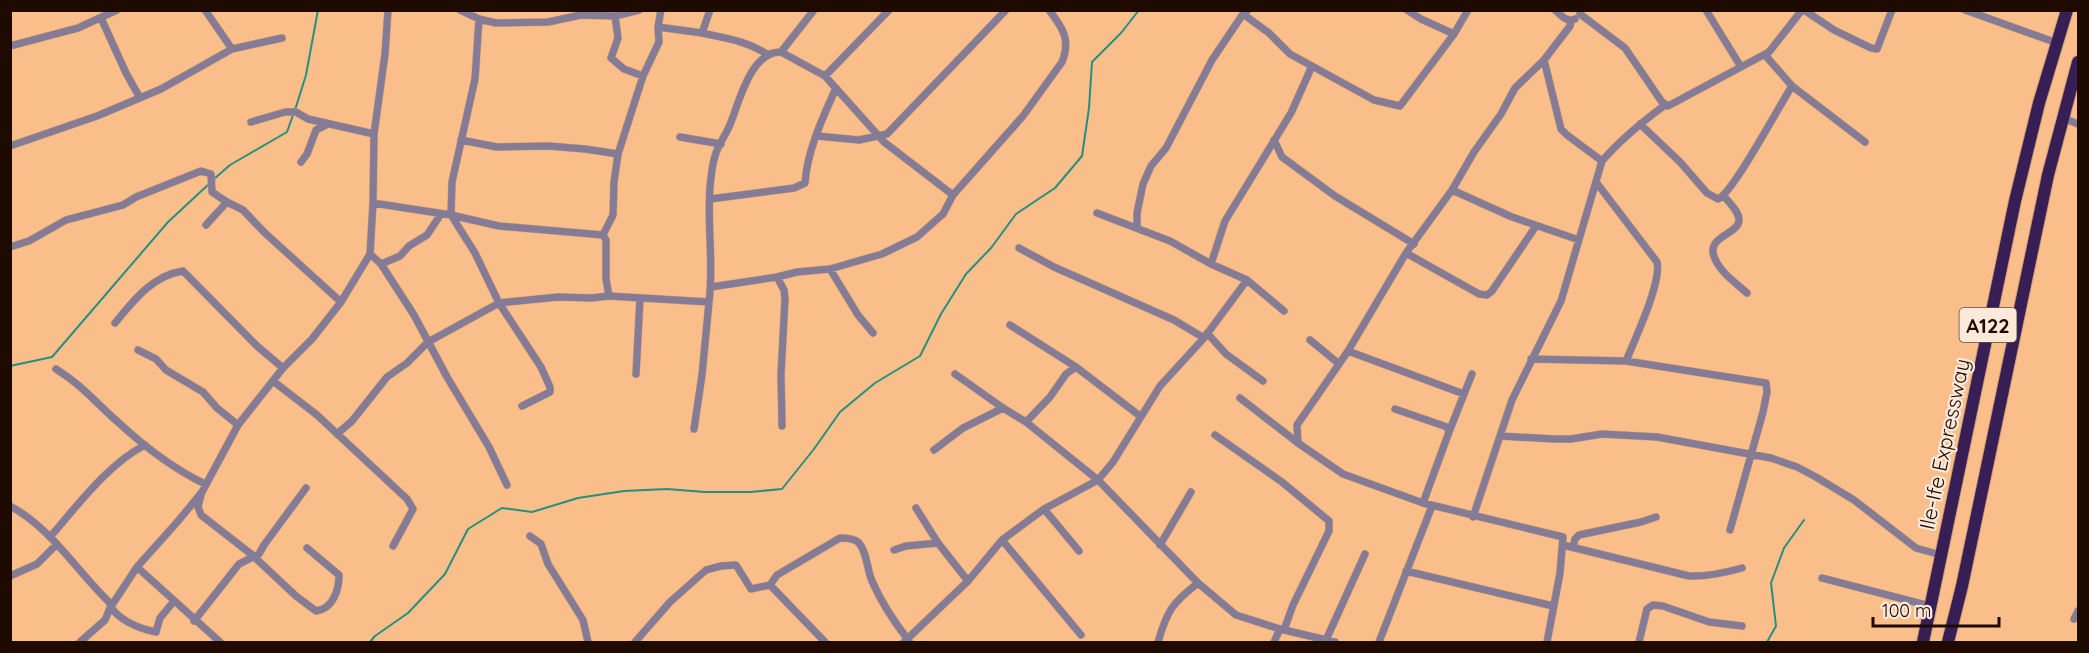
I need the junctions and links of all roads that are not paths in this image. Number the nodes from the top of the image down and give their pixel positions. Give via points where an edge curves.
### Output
1 (205, 10) edge
2 (388, 10) edge
3 (460, 10) edge
4 (639, 10) edge
5 (661, 10) edge
6 (711, 10) edge
7 (889, 10) edge
8 (1006, 10) edge
9 (1049, 10) edge
10 (1407, 10) edge
11 (1468, 10) edge
12 (1554, 10) edge
13 (1803, 10) edge
14 (1892, 10) edge
15 (1965, 10) edge
16 (2067, 10) edge
17 (115, 11) edge
18 (812, 11) edge
19 (1246, 12) edge
20 (1581, 12) edge
21 (1710, 12) edge
22 (586, 13) edge
23 (615, 16) junction
24 (101, 18) junction
25 (479, 19) junction
26 (1571, 21) junction
27 (657, 27) junction
28 (702, 33) junction
29 (1454, 34) junction
30 (282, 38) dead end
31 (2056, 43) junction
32 (10, 46) edge
33 (232, 49) junction
34 (781, 52) junction
35 (768, 55) junction
36 (1765, 55) junction
37 (1544, 60) junction
38 (2079, 62) edge
39 (1312, 66) junction
40 (1741, 67) junction
41 (643, 76) junction
42 (825, 76) junction
43 (1792, 86) junction
44 (836, 88) junction
45 (140, 98) junction
46 (1665, 105) junction
47 (2063, 118) junction
48 (251, 122) dead end
49 (327, 124) junction
50 (1640, 124) junction
51 (2079, 124) edge
52 (374, 134) junction
53 (817, 136) junction
54 (680, 137) dead end
55 (879, 137) junction
56 (461, 140) junction
57 (1274, 140) junction
58 (1865, 142) dead end
59 (721, 144) junction
60 (10, 146) edge
61 (618, 154) junction
62 (1602, 161) junction
63 (301, 162) dead end
64 (1596, 182) junction
65 (1452, 190) junction
66 (953, 195) junction
67 (1724, 196) junction
68 (710, 199) junction
69 (227, 202) junction
70 (373, 203) junction
71 (1096, 213) dead end
72 (441, 214) junction
73 (451, 215) junction
74 (206, 225) dead end
75 (1536, 226) junction
76 (1137, 228) junction
77 (603, 235) junction
78 (1579, 240) junction
79 (1414, 244) junction
80 (10, 247) edge
81 (1019, 248) dead end
82 (370, 254) junction
83 (1406, 254) junction
84 (381, 264) junction
85 (1211, 264) junction
86 (830, 268) junction
87 (777, 277) junction
88 (1248, 280) junction
89 (711, 287) junction
90 (1747, 293) dead end
91 (609, 296) junction
92 (640, 298) junction
93 (341, 302) junction
94 (709, 302) junction
95 (499, 303) junction
96 (1284, 311) dead end
97 (115, 323) dead end
98 (1010, 325) dead end
99 (873, 333) dead end
100 (1205, 335) junction
101 (1310, 340) dead end
102 (428, 342) junction
103 (138, 350) dead end
104 (1348, 351) junction
105 (1531, 359) junction
106 (1626, 361) junction
107 (1338, 363) junction
108 (1076, 367) junction
109 (283, 368) junction
110 (56, 369) dead end
111 (636, 374) dead end
112 (955, 374) dead end
113 (1472, 374) dead end
114 (273, 381) junction
115 (1263, 381) dead end
116 (1464, 394) junction
117 (1240, 398) dead end
118 (522, 406) dead end
119 (1003, 408) junction
120 (1395, 409) dead end
121 (1140, 416) junction
122 (1026, 422) junction
123 (238, 425) junction
124 (782, 426) dead end
125 (694, 429) dead end
126 (1449, 432) junction
127 (337, 434) junction
128 (1215, 435) dead end
129 (1500, 436) junction
130 (1298, 443) junction
131 (145, 445) junction
132 (934, 450) dead end
133 (1750, 453) junction
134 (1098, 480) junction
135 (507, 485) dead end
136 (203, 488) junction
137 (306, 488) dead end
138 (1191, 492) dead end
139 (1424, 503) junction
140 (10, 506) edge
141 (1432, 506) junction
142 (916, 508) dead end
143 (1044, 509) junction
144 (1473, 517) junction
145 (1656, 517) dead end
146 (1730, 530) dead end
147 (530, 536) dead end
148 (50, 537) junction
149 (1002, 540) junction
150 (938, 543) junction
151 (57, 544) junction
152 (1160, 545) junction
153 (1563, 545) junction
154 (393, 546) dead end
155 (1573, 547) junction
156 (307, 548) dead end
157 (894, 550) dead end
158 (1079, 551) dead end
159 (1365, 554) dead end
160 (1941, 555) junction
161 (255, 557) junction
162 (137, 567) junction
163 (1742, 568) dead end
164 (1406, 571) junction
165 (10, 576) edge
166 (1822, 578) dead end
167 (968, 581) junction
168 (1198, 583) junction
169 (770, 585) junction
170 (174, 601) junction
171 (1553, 606) junction
172 (1930, 606) junction
173 (110, 608) junction
174 (2079, 611) edge
175 (2074, 619) dead end
176 (194, 621) junction
177 (1742, 626) dead end
178 (1282, 629) junction
179 (1081, 635) dead end
180 (1326, 640) junction
181 (907, 641) edge
182 (80, 642) edge
183 (220, 642) edge
184 (588, 642) edge
185 (635, 642) edge
186 (825, 642) edge
187 (1158, 642) edge
188 (1274, 642) edge
189 (1335, 642) edge
190 (1380, 642) edge
191 (1547, 642) edge
192 (1639, 642) edge
193 (1923, 642) edge
194 (1948, 642) edge

1 - 33 street
2 - 52 street
3 - 25 street
4 - 23 street
5 - 27 street
6 - 28 street
7 - 42 street
8 - 55 street via 887,134
9 - 66 street via 1065,30 1062,62 1023,116
10 - 29 street
11 - 29 street
12 - 26 street
13 - 14 street via 1834,30 1877,49
13 - 36 street
15 - 31 street
16 - 31 highway, Ile-Ife Expressway / A122
17 - 24 street
18 - 34 street
19 - 39 street via 1290,54
19 - 76 street via 1212,60 1166,148 1151,166 1143,184
20 - 26 street
20 - 46 street via 1625,48
21 - 40 street
22 - 23 street
22 - 25 street via 548,22 496,23
23 - 41 street via 618,38 611,58 624,69
24 - 32 street
24 - 45 street
25 - 56 street via 475,79
26 - 37 street
27 - 28 street
27 - 41 street via 659,42
28 - 35 street via 746,43
29 - 39 street via 1400,106 1374,100
30 - 33 street
31 - 160 highway, Ile-Ife Expressway / A122 via 2014,201
33 - 45 street
34 - 35 street
34 - 42 street
35 - 59 street via 748,77
36 - 40 street
36 - 43 street
37 - 62 street via 1561,129
37 - 65 street via 1515,88
38 - 47 highway, A122
39 - 57 street
40 - 46 street via 1671,106
41 - 61 street
42 - 44 street
43 - 58 street
43 - 67 street
44 - 53 street
44 - 55 street
45 - 60 street
46 - 50 street
47 - 51 street
47 - 194 highway, A122
48 - 49 street via 285,111
49 - 52 street
49 - 63 street via 316,130
50 - 62 street
50 - 67 street via 1707,193 1718,199
52 - 70 street
53 - 55 street via 859,140
53 - 68 street via 805,183 794,188
54 - 59 street
55 - 66 street
56 - 61 street via 497,147 548,146
56 - 73 street via 452,182
57 - 79 street via 1282,157 1335,196
57 - 85 street via 1225,222
59 - 68 street via 715,156
61 - 77 street via 613,215
62 - 64 street
64 - 78 street
64 - 106 street via 1659,268
65 - 75 street
65 - 79 street
66 - 86 street via 943,214 909,243
67 - 90 street via 1739,221 1716,241 1712,252 1722,269
68 - 89 street
69 - 74 street
69 - 80 street via 212,192 211,174 201,171 123,205 66,220
69 - 93 street via 243,210
70 - 72 street
70 - 82 street
71 - 76 street
72 - 73 street
72 - 84 street via 427,235 400,256
73 - 77 street via 499,226
73 - 95 street
75 - 78 street
75 - 83 street via 1487,295
76 - 85 street via 1183,247
77 - 91 street
78 - 105 street via 1561,301
79 - 83 street
81 - 100 street
82 - 84 street
82 - 93 street
83 - 104 street
84 - 102 street
85 - 88 street
86 - 87 street
86 - 99 street
87 - 89 street
87 - 124 street via 785,299
88 - 96 street
88 - 100 street
89 - 94 street
91 - 92 street
91 - 95 street
92 - 94 street
92 - 111 street
93 - 109 street
94 - 125 street
95 - 102 street
95 - 118 street via 550,387 550,392
97 - 109 street via 141,292 171,273 183,271
98 - 108 street
100 - 115 street
100 - 121 street via 1160,386
101 - 107 street
102 - 127 street via 387,377
102 - 135 street
103 - 123 street via 203,392
104 - 107 street
104 - 116 street
105 - 106 street
105 - 129 street
106 - 133 street via 1766,383
107 - 130 street via 1297,425
108 - 121 street
108 - 122 street
109 - 114 street
110 - 131 street via 76,382
112 - 119 street
113 - 116 street
114 - 123 street
114 - 127 street
116 - 126 street
117 - 130 street
119 - 122 street
119 - 132 street via 963,428
120 - 126 street via 1447,427
121 - 134 street
122 - 134 street
123 - 136 street
126 - 139 street
127 - 154 street via 413,509
128 - 178 street via 1329,521 1329,531
129 - 133 street via 1657,437
129 - 144 street
130 - 139 street via 1343,474
131 - 136 street
131 - 148 street via 94,487
133 - 146 street
133 - 160 street via 1816,477 1854,500 1916,548
134 - 143 street
134 - 152 street
136 - 161 street via 198,507 201,515
136 - 162 street
137 - 161 street
138 - 152 street
139 - 141 street
140 - 148 street via 29,516
141 - 144 street
141 - 164 street
142 - 150 street
143 - 149 street
143 - 158 street
144 - 153 street via 1563,537
145 - 155 street via 1579,535
147 - 184 street via 541,544 548,564 583,620
148 - 151 street
149 - 167 street
149 - 179 street
150 - 157 street
150 - 167 street
151 - 165 street via 37,564
151 - 173 street via 109,602
152 - 168 street
153 - 155 street
153 - 171 street
155 - 163 street via 1689,576 1723,574
156 - 161 street via 339,575 339,586 324,610 316,611 296,596
159 - 180 street
160 - 172 highway, Ile-Ife Expressway / A122
161 - 176 street via 239,564
162 - 170 street
162 - 173 street
164 - 171 street
164 - 190 street
166 - 172 street
167 - 181 street
168 - 178 street via 1236,615
168 - 187 street via 1176,600
169 - 181 street via 777,574 847,537 858,542 872,581
169 - 185 street via 751,589 736,565 706,570 670,602
169 - 186 street
170 - 173 street via 160,618 156,632 123,620
170 - 176 street
171 - 191 street
172 - 193 highway, Ile-Ife Expressway / A122
173 - 182 street via 105,620
174 - 175 street
176 - 183 street
177 - 192 street via 1709,622 1653,605 1647,609
178 - 180 street
178 - 188 street
180 - 189 street

